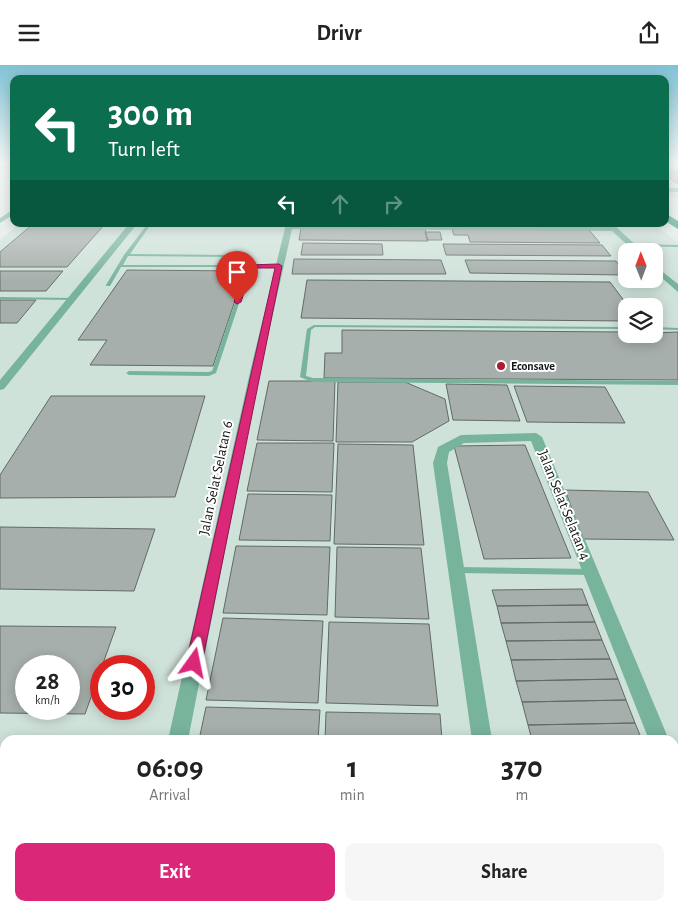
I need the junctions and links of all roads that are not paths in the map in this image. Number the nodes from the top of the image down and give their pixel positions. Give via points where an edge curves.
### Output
1 (131, 227) edge
2 (147, 227) dead end
3 (289, 227) edge
4 (613, 227) edge
5 (629, 243) edge
6 (663, 246) edge
7 (678, 247) edge
8 (126, 255) junction
9 (120, 266) junction
10 (249, 266) junction
11 (279, 266) junction
12 (663, 275) edge
13 (108, 285) dead end
14 (678, 289) edge
15 (0, 298) edge
16 (73, 299) junction
17 (618, 328) edge
18 (663, 328) edge
19 (678, 329) edge
20 (129, 373) dead end
21 (678, 383) edge
22 (0, 387) edge
23 (456, 569) junction
24 (591, 572) junction
25 (179, 735) edge
26 (481, 735) edge
27 (657, 735) edge

1 - 16 street
2 - 8 lane
3 - 11 street, Jalan Selat Selatan 6
4 - 5 street
6 - 7 lane
8 - 9 lane
8 - 10 lane via 244,257
9 - 10 lane
9 - 13 lane
10 - 11 lane
10 - 20 lane via 214,372
11 - 25 street, Jalan Selat Selatan 6
12 - 14 street
15 - 16 lane
16 - 22 street
17 - 21 lane via 314,326 309,329 303,377 312,380
18 - 19 lane
23 - 24 lane
23 - 24 street, Jalan Selat Selatan 4 via 440,463 442,450 461,439 536,437
23 - 26 street, Jalan Selat Selatan 4
24 - 27 street, Jalan Selat Selatan 4

